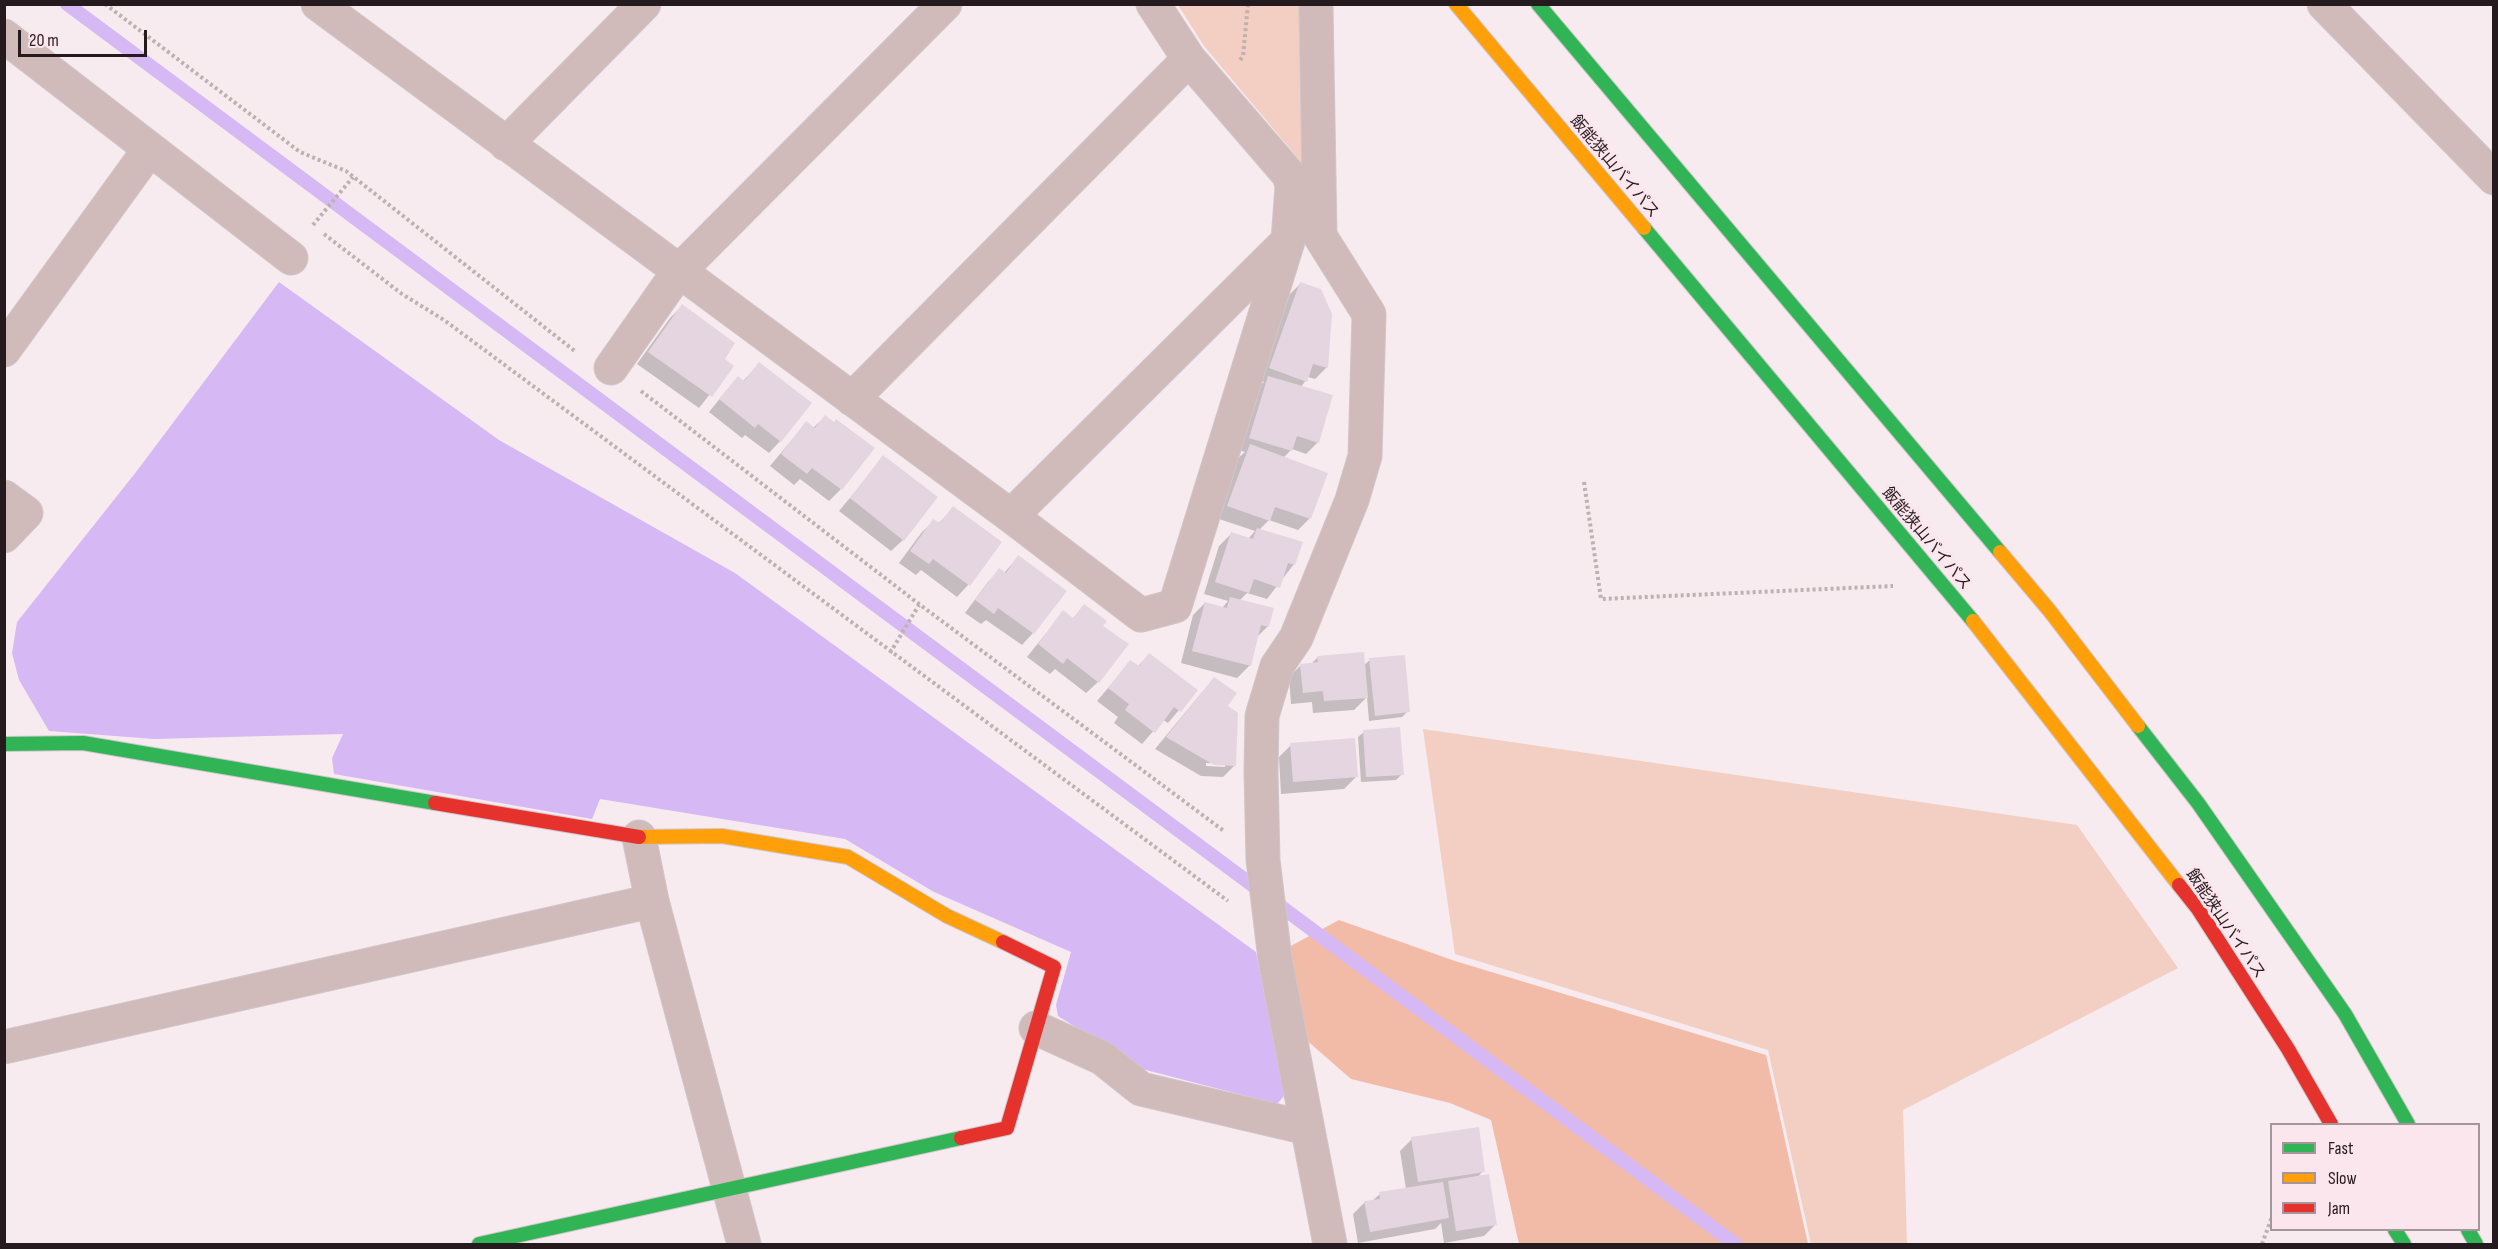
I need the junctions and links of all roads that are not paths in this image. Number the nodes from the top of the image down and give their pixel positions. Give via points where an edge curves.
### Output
1 (644, 4) edge
2 (945, 4) edge
3 (1153, 4) edge
4 (1316, 4) edge
5 (1456, 4) edge
6 (1538, 4) edge
7 (2324, 4) edge
8 (331, 8) edge
9 (4, 36) edge
10 (1189, 59) junction
11 (506, 144) junction
12 (149, 150) junction
13 (2493, 178) edge
14 (1288, 241) junction
15 (291, 258) dead end
16 (679, 271) junction
17 (4, 350) edge
18 (611, 368) road end
19 (852, 399) junction
20 (4, 497) edge
21 (1011, 516) junction
22 (4, 536) edge
23 (4, 744) edge
24 (639, 837) junction
25 (652, 901) junction
26 (1036, 1028) junction
27 (4, 1047) edge
28 (2330, 1123) edge
29 (2407, 1123) edge
30 (1307, 1128) junction
31 (729, 1189) junction
32 (2396, 1231) edge
33 (2469, 1231) edge
34 (479, 1245) edge
35 (744, 1245) edge
36 (1330, 1245) edge
37 (2404, 1245) edge
38 (2476, 1245) edge

1 - 11 street
2 - 16 street
3 - 10 street
4 - 30 street via 1320,236 1369,314 1365,456 1352,500 1296,638 1277,666 1262,716 1264,866 1272,934
5 - 28 main road, 飯能狭山バイパス via 2013,669 2198,909 2288,1049
6 - 29 main road via 2049,610 2198,803 2332,995
7 - 13 street
8 - 11 street
9 - 12 street
10 - 14 street via 1289,175 1292,186
10 - 19 street
11 - 16 street
12 - 15 street
12 - 17 street
14 - 21 street
14 - 21 street via 1175,606 1141,615
16 - 18 street
16 - 19 street
19 - 21 street
20 - 22 street via 26,513
23 - 24 main road via 83,743
24 - 25 street
24 - 26 main road via 722,836 848,857 947,916 1054,967
25 - 27 street
25 - 31 street
26 - 30 street via 1102,1058 1141,1089
26 - 31 main road via 1006,1128
30 - 36 street
31 - 34 main road
31 - 35 street
32 - 37 main road
33 - 38 main road

